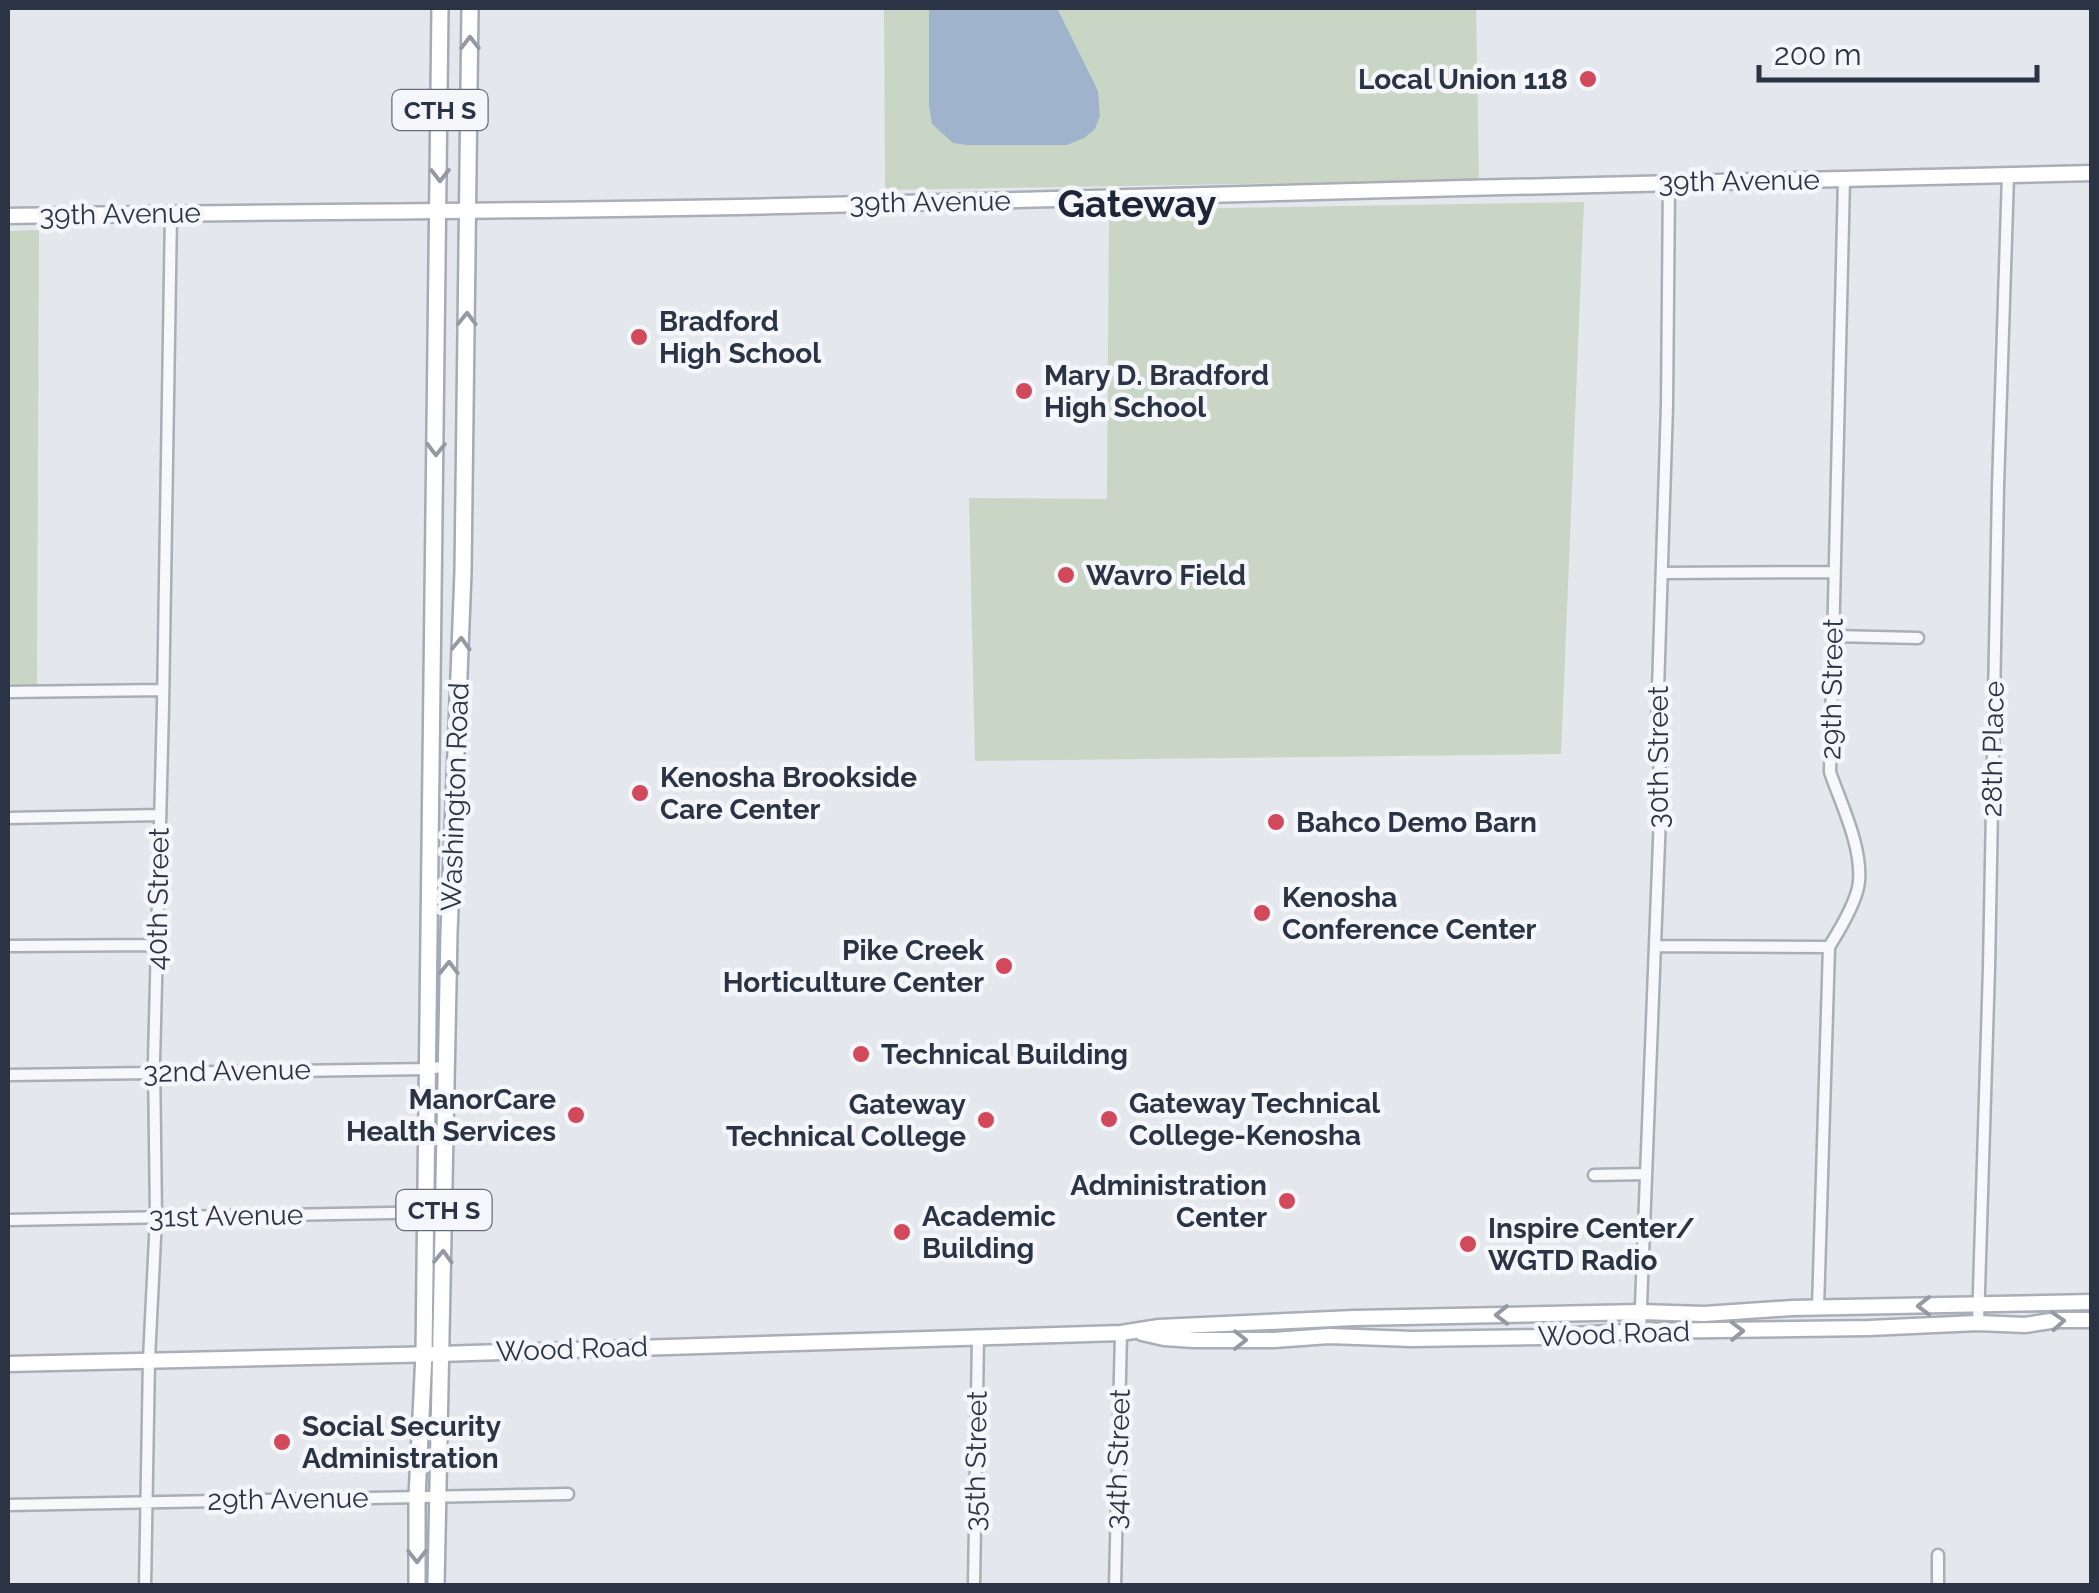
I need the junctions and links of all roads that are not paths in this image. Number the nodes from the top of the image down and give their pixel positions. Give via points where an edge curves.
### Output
1 (440, 8) edge
2 (470, 8) edge
3 (2092, 172) edge
4 (2008, 175) junction
5 (1844, 179) junction
6 (1669, 183) junction
7 (468, 210) junction
8 (439, 212) junction
9 (171, 213) junction
10 (8, 216) edge
11 (438, 318) junction
12 (466, 396) junction
13 (1833, 572) junction
14 (1662, 573) junction
15 (1833, 636) junction
16 (1918, 638) dead end
17 (163, 690) junction
18 (8, 692) edge
19 (160, 815) junction
20 (8, 818) edge
21 (157, 945) junction
22 (8, 946) edge
23 (1655, 946) junction
24 (1829, 947) junction
25 (428, 1002) junction
26 (448, 1002) junction
27 (447, 1066) junction
28 (428, 1068) junction
29 (154, 1073) junction
30 (8, 1075) edge
31 (1594, 1174) dead end
32 (1646, 1174) junction
33 (444, 1212) junction
34 (425, 1213) junction
35 (156, 1218) junction
36 (8, 1220) edge
37 (2092, 1302) edge
38 (1980, 1304) junction
39 (1818, 1308) junction
40 (1641, 1312) junction
41 (2092, 1320) edge
42 (1978, 1323) junction
43 (1640, 1331) junction
44 (1129, 1332) junction
45 (978, 1337) junction
46 (432, 1354) junction
47 (149, 1359) junction
48 (8, 1364) edge
49 (568, 1494) dead end
50 (417, 1497) junction
51 (438, 1497) junction
52 (146, 1502) junction
53 (8, 1504) edge
54 (1938, 1555) dead end
55 (145, 1586) edge
56 (417, 1586) edge
57 (436, 1586) edge
58 (974, 1586) edge
59 (1114, 1586) edge
60 (1938, 1586) edge

1 -> 8 main road, Washington Road / CTH S
7 -> 2 main road, Washington Road / CTH S
3 - 4 street, 39th Avenue
4 - 5 street, 39th Avenue
4 - 38 street, 28th Place
5 - 6 street, 39th Avenue
5 - 13 street, 29th Street
6 - 7 street, 39th Avenue
6 - 14 street, 30th Street
7 - 8 street, 39th Avenue
12 -> 7 main road, Washington Road
8 - 9 street, 39th Avenue
8 - 11 main road, Washington Road
9 - 10 street, 39th Avenue
9 - 17 street, 40th Street
11 - 12 main road via 447,341 447,389 454,397
11 -> 25 main road, Washington Road
26 -> 12 main road, Washington Road
13 - 14 street
13 - 15 street, 29th Street
14 - 23 street, 30th Street
15 - 16 street
15 - 24 street, 29th Street via 1830,772 1855,842 1860,882
17 - 18 street
17 - 19 street, 40th Street
19 - 20 street
19 - 21 street, 40th Street
21 - 22 street
21 - 29 street, 40th Street
23 - 24 street
23 - 32 street, 30th Street
24 - 39 street, 29th Street
25 - 26 main road
25 - 28 main road, Washington Road
26 - 27 main road, Washington Road
27 - 28 street, 32nd Avenue
27 - 33 main road, Washington Road / CTH S
28 - 29 street, 32nd Avenue
28 - 34 main road, Washington Road / CTH S
29 - 30 street, 32nd Avenue
29 - 35 street, 40th Street
31 - 32 street
32 - 40 street, 30th Street
33 - 34 street, 31st Avenue
46 -> 33 main road, Washington Road / CTH S
34 - 35 street, 31st Avenue
34 - 46 main road, Washington Road / CTH S
35 - 36 street, 31st Avenue
35 - 47 street, 40th Street
37 - 38 street, Wood Road
38 -> 39 street, Wood Road
38 - 42 street, 28th Place
39 - 40 street, Wood Road
40 - 43 street, 30th Street
40 -> 44 street, Wood Road via 1246,1322
42 -> 41 street, Wood Road
43 -> 42 street, Wood Road
44 -> 43 street, Wood Road via 1274,1340
44 - 45 street, Wood Road
44 - 59 street, 34th Street
45 - 46 street, Wood Road
45 - 58 street, 35th Street
46 - 47 street, Wood Road
46 - 50 main road, Washington Road / CTH S
46 - 51 main road, Washington Road / CTH S
47 - 48 street, Wood Road
47 - 52 street, 40th Street
49 - 51 street, 29th Avenue
50 - 51 street, 29th Avenue
50 - 52 street, 29th Avenue
50 -> 56 main road, Washington Road / CTH S
51 - 57 main road, Washington Road / CTH S
52 - 53 street, 29th Avenue
52 - 55 street, 40th Street
54 - 60 street

